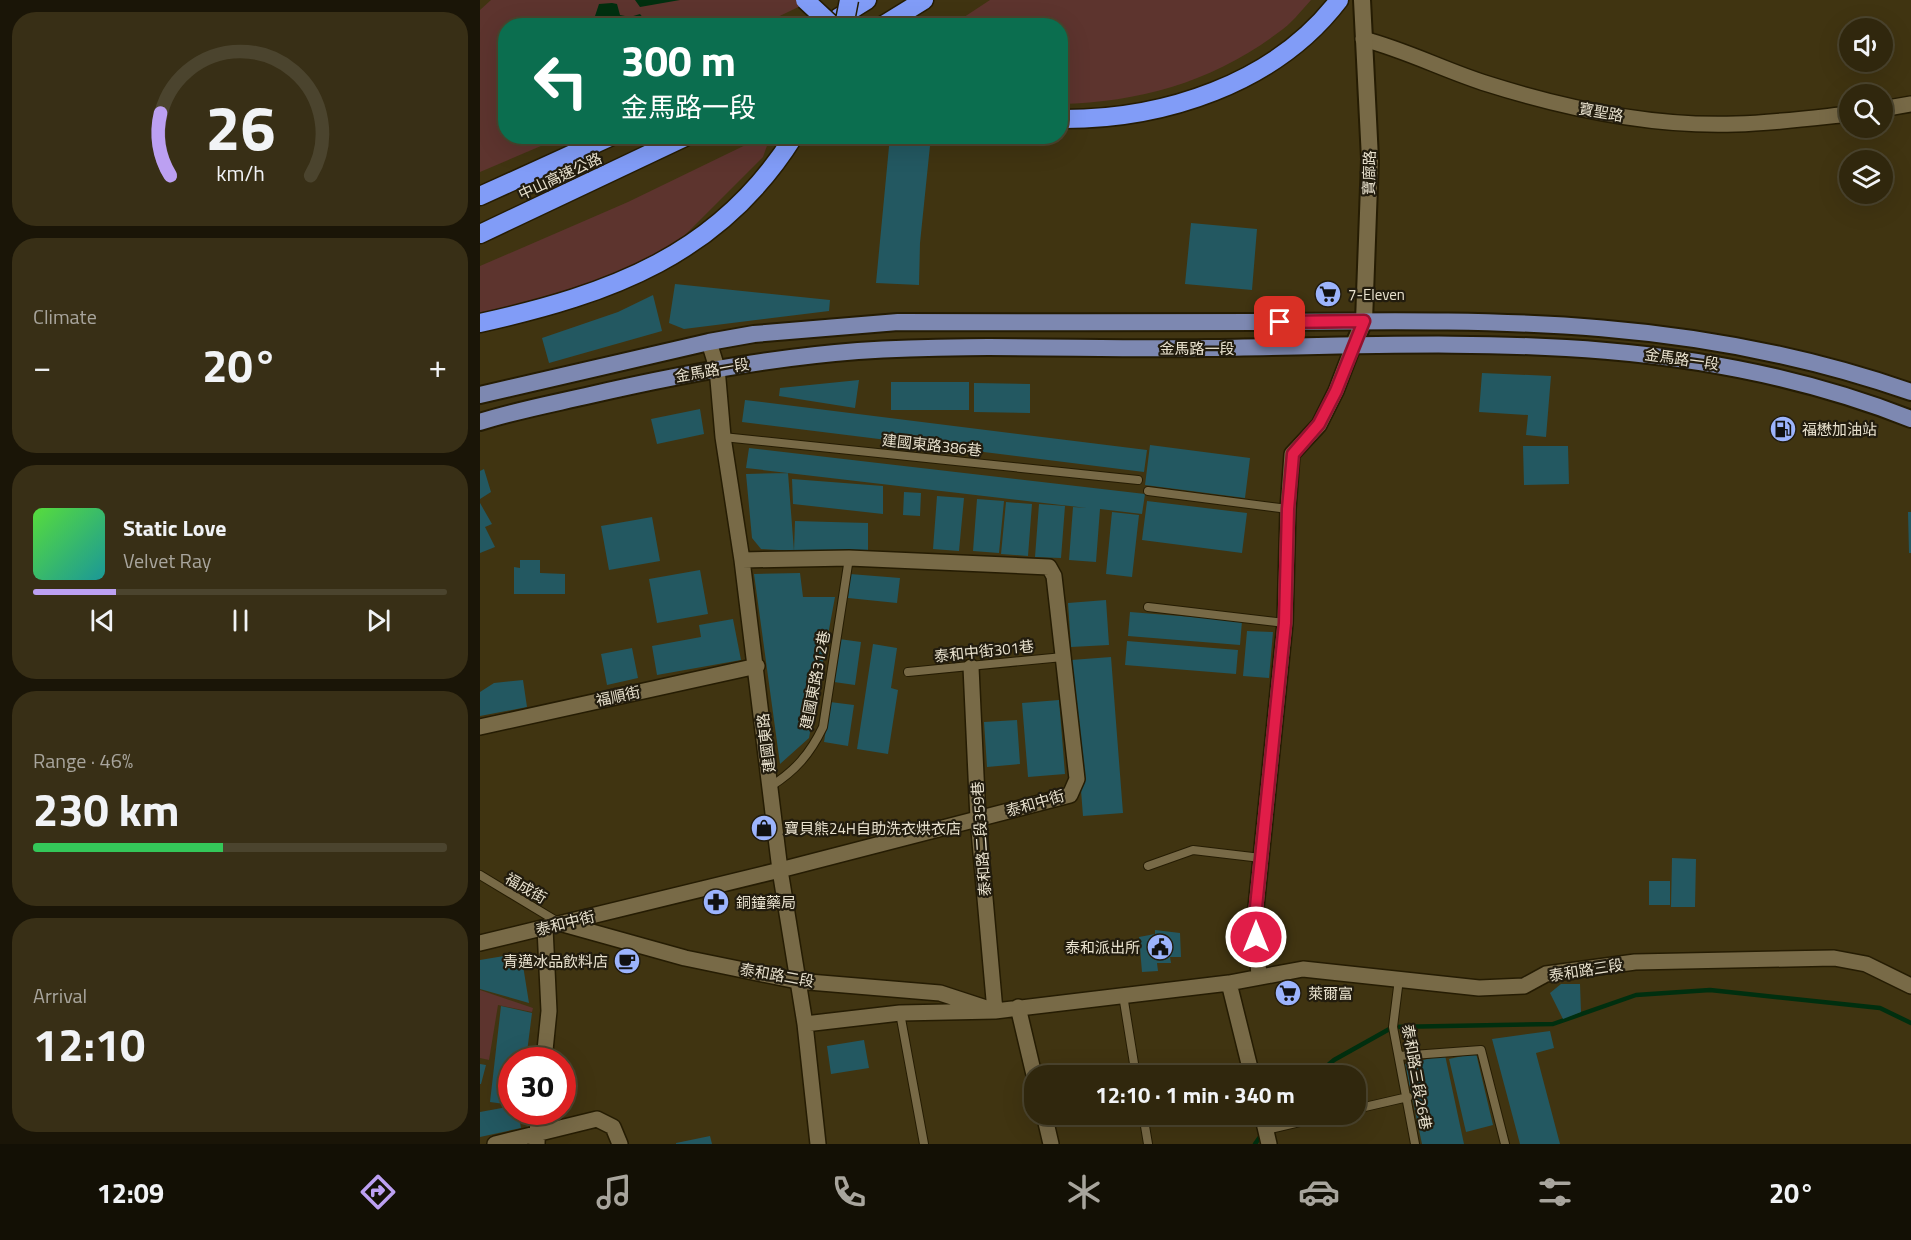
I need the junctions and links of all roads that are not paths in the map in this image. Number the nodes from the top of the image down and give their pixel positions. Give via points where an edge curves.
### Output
1 (805, 0) edge
2 (849, 0) edge
3 (867, 0) edge
4 (924, 0) edge
5 (1339, 0) edge
6 (1362, 0) edge
7 (824, 18) edge
8 (837, 18) edge
9 (846, 18) edge
10 (895, 18) edge
11 (1363, 39) junction
12 (1911, 104) edge
13 (1893, 107) edge
14 (1839, 115) edge
15 (1068, 119) edge
16 (594, 144) edge
17 (670, 144) edge
18 (789, 144) edge
19 (480, 196) edge
20 (480, 234) edge
21 (1364, 321) junction
22 (480, 322) edge
23 (710, 342) junction
24 (1354, 344) junction
25 (717, 368) junction
26 (1911, 392) edge
27 (480, 395) edge
28 (1911, 419) edge
29 (480, 422) edge
30 (723, 437) junction
31 (1138, 480) dead end
32 (1148, 491) dead end
33 (1288, 509) junction
34 (849, 558) junction
35 (742, 560) junction
36 (1148, 607) dead end
37 (1285, 623) junction
38 (1063, 657) junction
39 (757, 666) junction
40 (971, 667) junction
41 (908, 672) dead end
42 (480, 727) edge
43 (771, 786) junction
44 (978, 819) junction
45 (1261, 858) junction
46 (1148, 866) dead end
47 (780, 870) junction
48 (480, 875) edge
49 (560, 923) junction
50 (545, 928) junction
51 (480, 942) edge
52 (1258, 977) junction
53 (1399, 979) junction
54 (797, 981) junction
55 (1229, 983) junction
56 (1911, 986) edge
57 (1123, 995) junction
58 (1018, 1007) junction
59 (995, 1011) junction
60 (900, 1013) junction
61 (805, 1024) junction
62 (545, 1047) edge
63 (1399, 1056) junction
64 (1032, 1065) edge
65 (1134, 1065) edge
66 (1249, 1065) edge
67 (1408, 1097) junction
68 (1366, 1107) edge
69 (1047, 1125) edge
70 (1145, 1125) edge
71 (536, 1139) edge
72 (495, 1144) edge
73 (620, 1144) edge
74 (818, 1144) edge
75 (924, 1144) edge
76 (1051, 1144) edge
77 (1148, 1144) edge
78 (1415, 1144) edge
79 (1505, 1144) edge

1 - 7 highway, bridge
2 - 9 highway, bridge
3 - 8 highway, bridge
4 - 10 highway
5 - 15 highway via 1323,21 1282,55 1244,78 1157,109 1100,119
6 - 11 street, 寶廍路
11 - 14 street, 寶聖路 via 1490,85 1613,115 1735,124
11 - 21 street, 寶廍路 via 1370,159
12 - 13 street
16 - 19 highway, 中山高速公路
17 - 20 highway, 中山高速公路
18 - 22 highway via 749,196 707,233 672,256 632,278 576,298
21 - 23 main road, 金馬路一段 via 898,322 754,334
21 - 24 street, 寶廍路
21 - 26 main road, 金馬路一段 via 1509,321 1691,336 1826,365
23 - 25 street, 建國東路
23 - 27 main road, 金馬路一段
24 - 25 main road, 金馬路一段 via 935,348 826,354
24 - 28 main road, 金馬路一段 via 1580,347 1699,361 1830,390
24 - 33 street via 1319,424 1293,454
25 - 29 main road, 金馬路一段
25 - 30 street, 建國東路
30 - 31 lane, 建國東路386巷
30 - 35 street, 建國東路
32 - 33 lane
33 - 37 street
34 - 35 street, 泰和中街
34 - 38 street, 泰和中街 via 1049,567 1054,576
34 - 43 lane, 建國東路312巷 via 823,728 794,772
35 - 39 street, 建國東路
36 - 37 lane
37 - 45 street
38 - 40 lane, 泰和中街301巷
38 - 44 street, 泰和中街 via 1077,779 1070,795
39 - 42 street, 福順街
39 - 43 street, 建國東路
40 - 41 lane, 泰和中街301巷
40 - 44 street, 泰和路二段359巷
43 - 47 street, 建國東路
44 - 47 street, 泰和中街
44 - 59 street, 泰和路二段359巷
45 - 46 lane via 1193,850
45 - 52 street via 1255,917
47 - 49 street, 泰和中街
47 - 54 street, 建國東路
48 - 49 lane, 福成街
49 - 50 street, 泰和中街
49 - 54 street, 泰和路二段 via 685,958
50 - 51 street, 泰和中街
50 - 62 street via 549,1011
52 - 53 street, 泰和路三段 via 1303,969
52 - 55 street, 泰和路二段
53 - 56 street, 泰和路三段 via 1479,988 1524,986 1555,972 1635,962 1834,958 1866,964
53 - 63 lane, 泰和路三段26巷 via 1393,1027
54 - 59 street, 泰和路二段 via 940,993
54 - 61 street, 建國東路
55 - 57 street, 泰和路二段
55 - 66 street
57 - 58 street, 泰和路二段
57 - 65 lane
58 - 59 street, 泰和路二段
58 - 64 street
59 - 60 street, 泰和路二段
60 - 61 street, 泰和路二段
60 - 75 lane
61 - 74 street, 建國東路
63 - 67 lane, 泰和路三段26巷
63 - 79 lane via 1481,1050
67 - 68 lane
67 - 78 lane, 泰和路三段26巷
69 - 76 street
70 - 77 lane
71 - 72 street
71 - 73 street via 597,1119 613,1127

